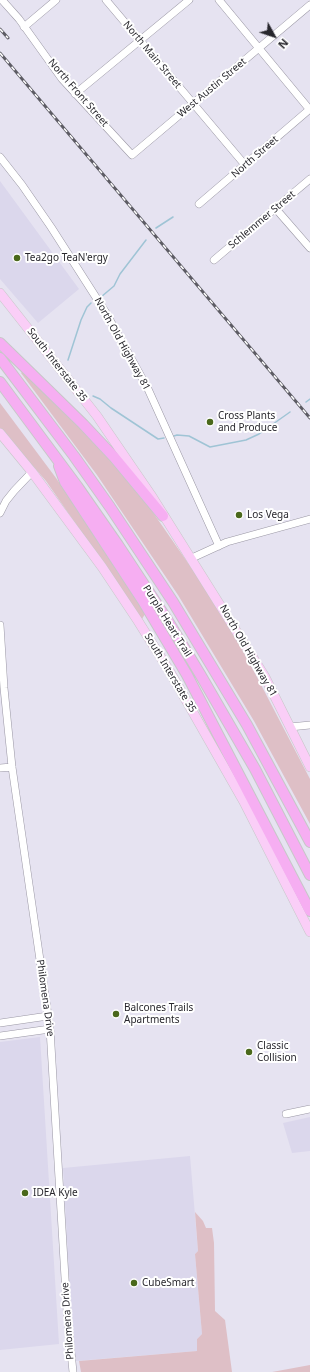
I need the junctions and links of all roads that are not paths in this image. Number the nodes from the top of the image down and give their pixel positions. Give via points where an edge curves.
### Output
1 (2, 0) edge
2 (6, 0) edge
3 (56, 0) edge
4 (106, 0) edge
5 (189, 0) edge
6 (220, 0) edge
7 (310, 5) edge
8 (12, 10) junction
9 (24, 27) junction
10 (140, 41) junction
11 (260, 48) junction
12 (75, 94) junction
13 (194, 104) junction
14 (310, 110) edge
15 (132, 155) joint
16 (0, 157) edge
17 (245, 165) junction
18 (310, 179) edge
19 (199, 204) dead end
20 (276, 209) junction
21 (310, 248) edge
22 (214, 260) dead end
23 (0, 293) edge
24 (0, 343) edge
25 (0, 358) edge
26 (0, 382) edge
27 (0, 433) edge
28 (54, 453) junction
29 (32, 472) junction
30 (0, 513) edge
31 (163, 516) junction
32 (310, 519) edge
33 (219, 546) junction
34 (192, 558) junction
35 (0, 625) edge
36 (2, 688) edge
37 (310, 725) edge
38 (290, 727) junction
39 (12, 767) junction
40 (310, 767) edge
41 (0, 768) edge
42 (310, 842) edge
43 (310, 874) edge
44 (310, 911) edge
45 (310, 932) edge
46 (48, 1016) junction
47 (0, 1024) edge
48 (50, 1029) junction
49 (0, 1036) edge
50 (310, 1109) edge
51 (286, 1114) dead end
52 (73, 1372) edge

1 - 8 street, North Front Street
2 - 8 street, North Front Street
3 - 9 street
4 - 10 street, North Main Street
5 - 10 street
6 - 11 street
7 - 11 street, West Austin Street
8 - 9 street, North Front Street
9 - 12 street, North Front Street
10 - 12 street
10 - 13 street, North Main Street
11 - 13 street, West Austin Street
11 - 14 street
12 - 15 street, North Front Street
13 - 15 street, West Austin Street
13 - 17 street, North Main Street
14 - 17 street, North Street
16 - 33 street, North Old Highway 81 via 51,227 106,313 153,401
17 - 19 street, North Street
18 - 20 street, Schlemmer Street
20 - 21 street
20 - 22 street, Schlemmer Street
23 - 31 main road, South Interstate 35 via 97,416 152,495
24 - 31 highway via 83,424
25 - 42 highway, Purple Heart Trail via 106,501 173,602 247,725
26 - 28 highway, Purple Heart Trail
27 - 29 main road, South Interstate 35
28 - 43 highway, Purple Heart Trail via 118,545 192,661 255,769
28 - 44 highway via 64,482 143,601 187,675
29 - 30 street via 14,490
29 - 45 main road, South Interstate 35 via 102,567 170,672 244,802
31 - 34 main road, South Interstate 35
32 - 33 street
33 - 34 street
34 - 38 main road, North Old Highway 81 via 265,677
35 - 36 street, Philomena Drive
36 - 39 street, Philomena Drive
37 - 38 street
38 - 40 main road, North Old Highway 81
39 - 41 street
39 - 46 street, Philomena Drive
46 - 47 street
46 - 48 street, Philomena Drive
48 - 49 street
48 - 52 street, Philomena Drive
50 - 51 street

